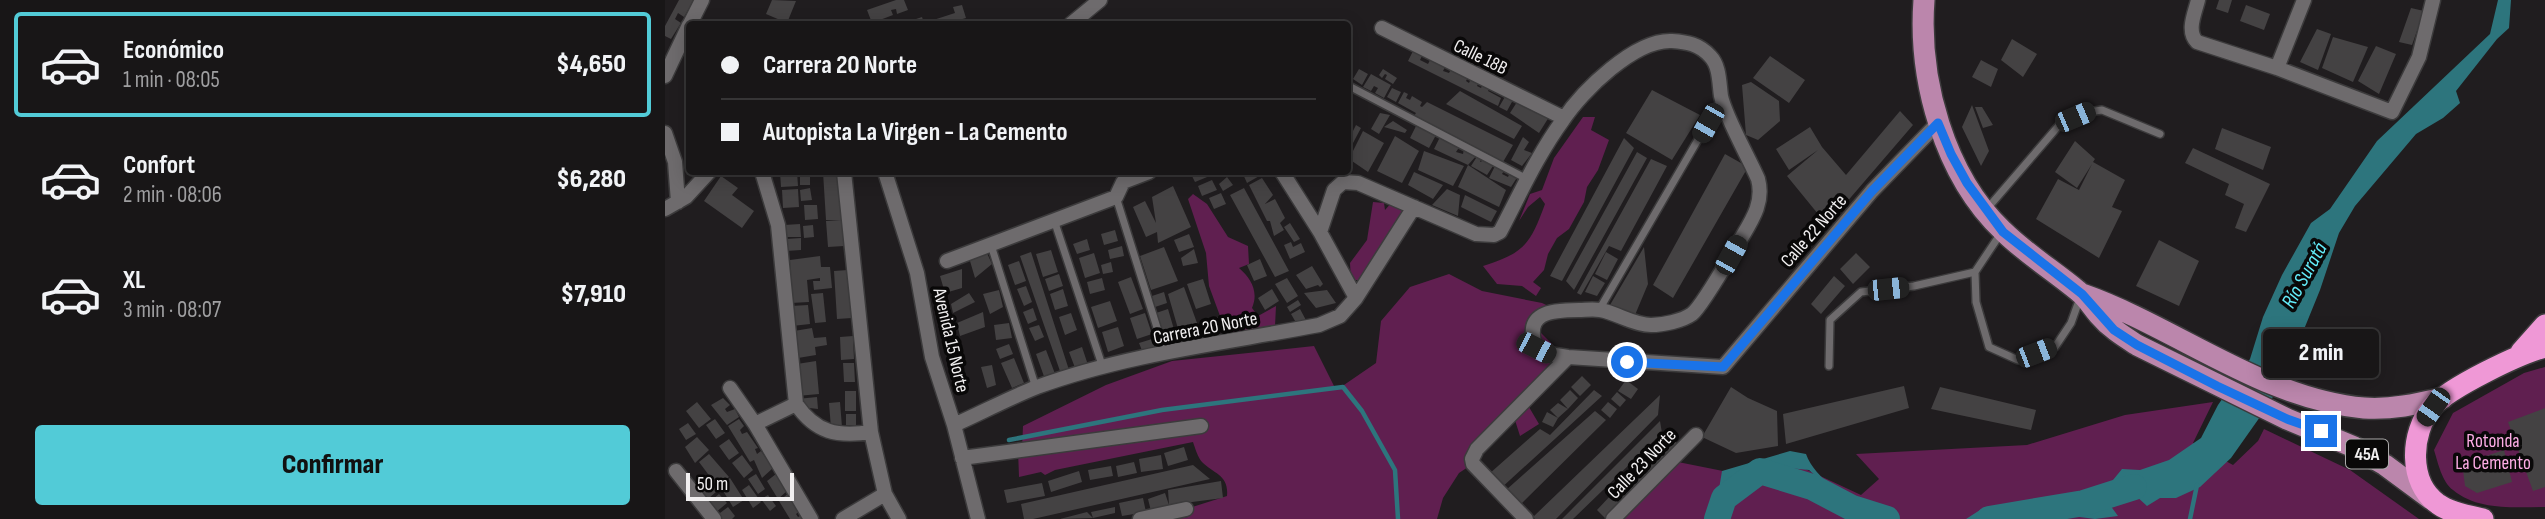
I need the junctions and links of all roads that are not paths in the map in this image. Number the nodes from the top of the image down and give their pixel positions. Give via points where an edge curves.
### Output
1 (702, 0) edge
2 (1100, 0) edge
3 (1924, 0) edge
4 (2198, 0) edge
5 (2304, 0) edge
6 (2433, 0) edge
7 (692, 21) edge
8 (1075, 21) edge
9 (1382, 28) dead end
10 (686, 33) edge
11 (2277, 68) junction
12 (665, 76) edge
13 (1351, 87) edge
14 (1722, 100) junction
15 (1563, 118) junction
16 (1938, 123) junction
17 (665, 133) edge
18 (2160, 134) dead end
19 (706, 175) edge
20 (763, 175) edge
21 (844, 175) edge
22 (886, 175) edge
23 (1141, 175) edge
24 (1284, 175) edge
25 (1528, 179) junction
26 (1116, 197) junction
27 (672, 206) edge
28 (1414, 207) junction
29 (1985, 211) junction
30 (1054, 220) junction
31 (1320, 232) junction
32 (2003, 232) junction
33 (991, 245) junction
34 (947, 261) dead end
35 (1975, 272) junction
36 (2082, 294) junction
37 (1356, 298) junction
38 (1599, 310) junction
39 (2545, 325) edge
40 (2545, 347) edge
41 (1165, 354) junction
42 (2517, 356) junction
43 (1568, 357) junction
44 (1829, 366) dead end
45 (1103, 368) junction
46 (730, 388) dead end
47 (1036, 388) junction
48 (2443, 398) junction
49 (796, 404) junction
50 (755, 424) junction
51 (954, 425) junction
52 (1201, 426) dead end
53 (871, 432) junction
54 (1696, 435) dead end
55 (963, 458) junction
56 (676, 471) dead end
57 (885, 494) junction
58 (2438, 504) junction
59 (1186, 509) dead end
60 (714, 519) edge
61 (811, 519) edge
62 (843, 519) edge
63 (899, 519) edge
64 (978, 519) edge
65 (1140, 519) edge
66 (1526, 519) edge
67 (1613, 519) edge
68 (2483, 519) edge

1 - 7 street
2 - 8 street
3 - 16 main road, 45A via 1926,74
4 - 11 street via 2191,29 2197,42
5 - 11 street
6 - 11 street via 2419,57 2392,112
9 - 15 street, Calle 18B
10 - 12 street
13 - 25 lane
14 - 15 street via 1713,58 1694,43 1665,41 1622,59
14 - 38 lane
14 - 38 street via 1762,191 1760,205 1731,255 1692,313 1671,322 1649,325
15 - 25 street
16 - 29 main road, 45A
16 - 43 street, Calle 22 Norte via 1872,191 1723,367
17 - 27 street via 675,162
18 - 29 lane via 2102,110 2061,123
19 - 27 street
20 - 49 street via 778,225
21 - 53 street
22 - 51 street, Avenida 15 Norte via 917,273 932,357
23 - 26 street via 1123,182
24 - 31 street
25 - 28 street via 1500,232 1494,235 1476,234
26 - 30 street
26 - 41 lane
28 - 31 street via 1358,183 1343,182 1334,190
28 - 37 street, Carrera 20 Norte
29 - 32 main road, 45A
30 - 33 street
30 - 45 lane
31 - 37 street
32 - 35 lane
32 - 36 main road, 45A
33 - 34 street
33 - 47 lane
35 - 36 lane via 1976,302 1989,347 2018,360 2055,346 2071,323
35 - 44 lane via 1861,292 1830,320
36 - 48 main road, 45A via 2113,304 2231,365 2327,402 2366,408
36 - 58 main road, 45A via 2114,330 2137,345 2354,447
37 - 41 street, Carrera 20 Norte via 1340,316 1319,325
38 - 43 street via 1558,310 1541,315 1533,324 1536,348
39 - 42 highway
40 - 42 highway, 45A
41 - 45 street, Carrera 20 Norte
42 - 48 highway, 45A
43 - 66 street via 1472,459
45 - 47 street, Carrera 20 Norte
46 - 50 street
47 - 51 street, Carrera 20 Norte
48 - 58 highway, 45A via 2424,419 2416,446 2418,474
49 - 50 street
49 - 53 street via 818,427 849,435
50 - 61 street
51 - 55 street, Avenida 15 Norte
52 - 55 street
53 - 57 street
54 - 67 street, Calle 23 Norte
55 - 64 street, Avenida 15 Norte
56 - 60 street
57 - 62 street
57 - 63 street
58 - 68 highway, 45A
59 - 65 street

